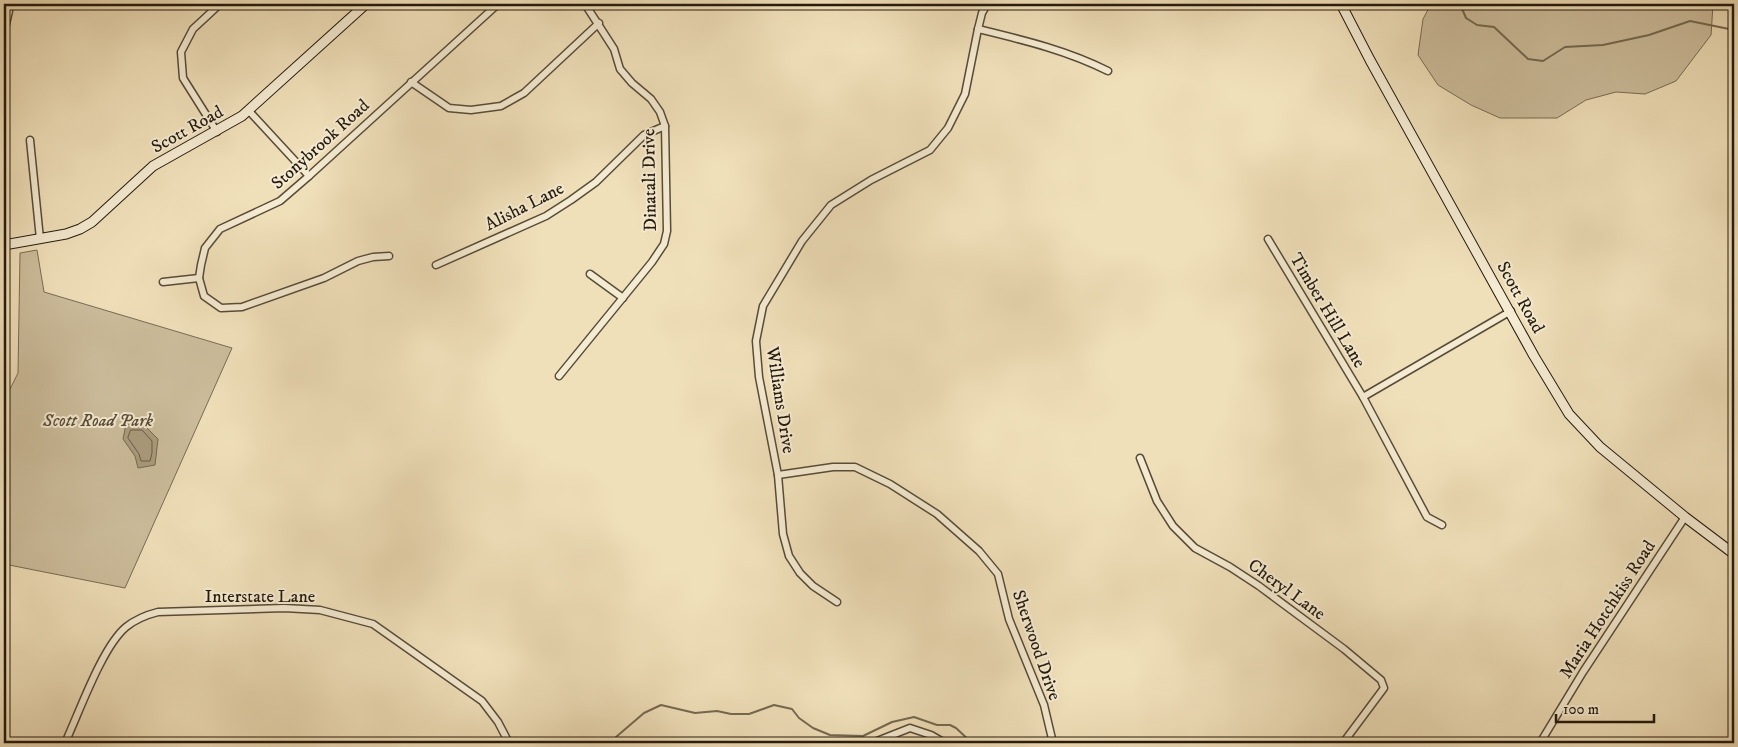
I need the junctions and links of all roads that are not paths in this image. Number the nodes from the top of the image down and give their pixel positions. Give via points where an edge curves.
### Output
1 (8, 4) edge
2 (220, 4) edge
3 (366, 4) edge
4 (498, 4) edge
5 (585, 4) edge
6 (986, 4) edge
7 (1341, 4) edge
8 (599, 24) junction
9 (978, 29) junction
10 (4, 33) edge
11 (1108, 71) dead end
12 (411, 82) junction
13 (249, 111) junction
14 (665, 126) junction
15 (217, 132) junction
16 (30, 140) dead end
17 (309, 176) junction
18 (40, 239) junction
19 (1268, 239) dead end
20 (4, 245) edge
21 (389, 256) dead end
22 (436, 266) dead end
23 (590, 274) dead end
24 (199, 278) junction
25 (162, 282) dead end
26 (623, 298) junction
27 (1510, 311) junction
28 (559, 376) dead end
29 (1364, 397) junction
30 (1140, 458) dead end
31 (778, 475) junction
32 (1684, 518) junction
33 (1442, 525) dead end
34 (1734, 554) edge
35 (837, 602) dead end
36 (65, 743) edge
37 (510, 743) edge
38 (872, 743) edge
39 (945, 743) edge
40 (1053, 743) edge
41 (1343, 743) edge
42 (1540, 743) edge

1 - 10 street
2 - 15 street via 193,29 181,52 183,78
3 - 13 main road, Scott Road
4 - 12 street, Stonybrook Road
5 - 8 street, Dinatali Drive
6 - 9 street, Williams Drive
7 - 27 main road, Scott Road
8 - 12 street via 524,93 501,106 471,110 449,108
8 - 14 street, Dinatali Drive via 614,49 620,69 651,99
9 - 11 street via 1051,47
9 - 31 street, Williams Drive via 965,94 948,128 930,150 831,205 802,241 763,306 756,340
12 - 17 street, Stonybrook Road
13 - 15 main road, Scott Road
13 - 17 street
14 - 22 street, Alisha Lane via 644,135 596,182 546,216
14 - 26 street, Dinatali Drive via 667,231 664,244
15 - 18 main road, Scott Road via 154,166 86,226
16 - 18 street
17 - 24 street, Stonybrook Road via 280,201 220,230 205,248
18 - 20 main road, Scott Road
19 - 29 street, Timber Hill Lane
21 - 24 street via 358,261 324,278 242,307 221,308 204,296
23 - 26 street
24 - 25 street
26 - 28 street, Dinatali Drive
27 - 29 street
27 - 32 main road, Scott Road via 1569,414 1600,447
29 - 33 street, Timber Hill Lane via 1427,517
30 - 41 street, Cheryl Lane via 1157,501 1173,526 1195,548 1258,586 1381,680 1384,688
31 - 35 street, Williams Drive via 789,556 806,580
31 - 40 street, Sherwood Drive via 855,467 890,484 937,514 979,551 998,574 1009,619 1044,705
32 - 34 main road, Scott Road
32 - 42 street, Maria Hotchkiss Road
36 - 37 street, Interstate Lane via 111,646 117,636 136,620 158,612 284,608 320,610 373,624 482,701
38 - 39 street via 910,728

